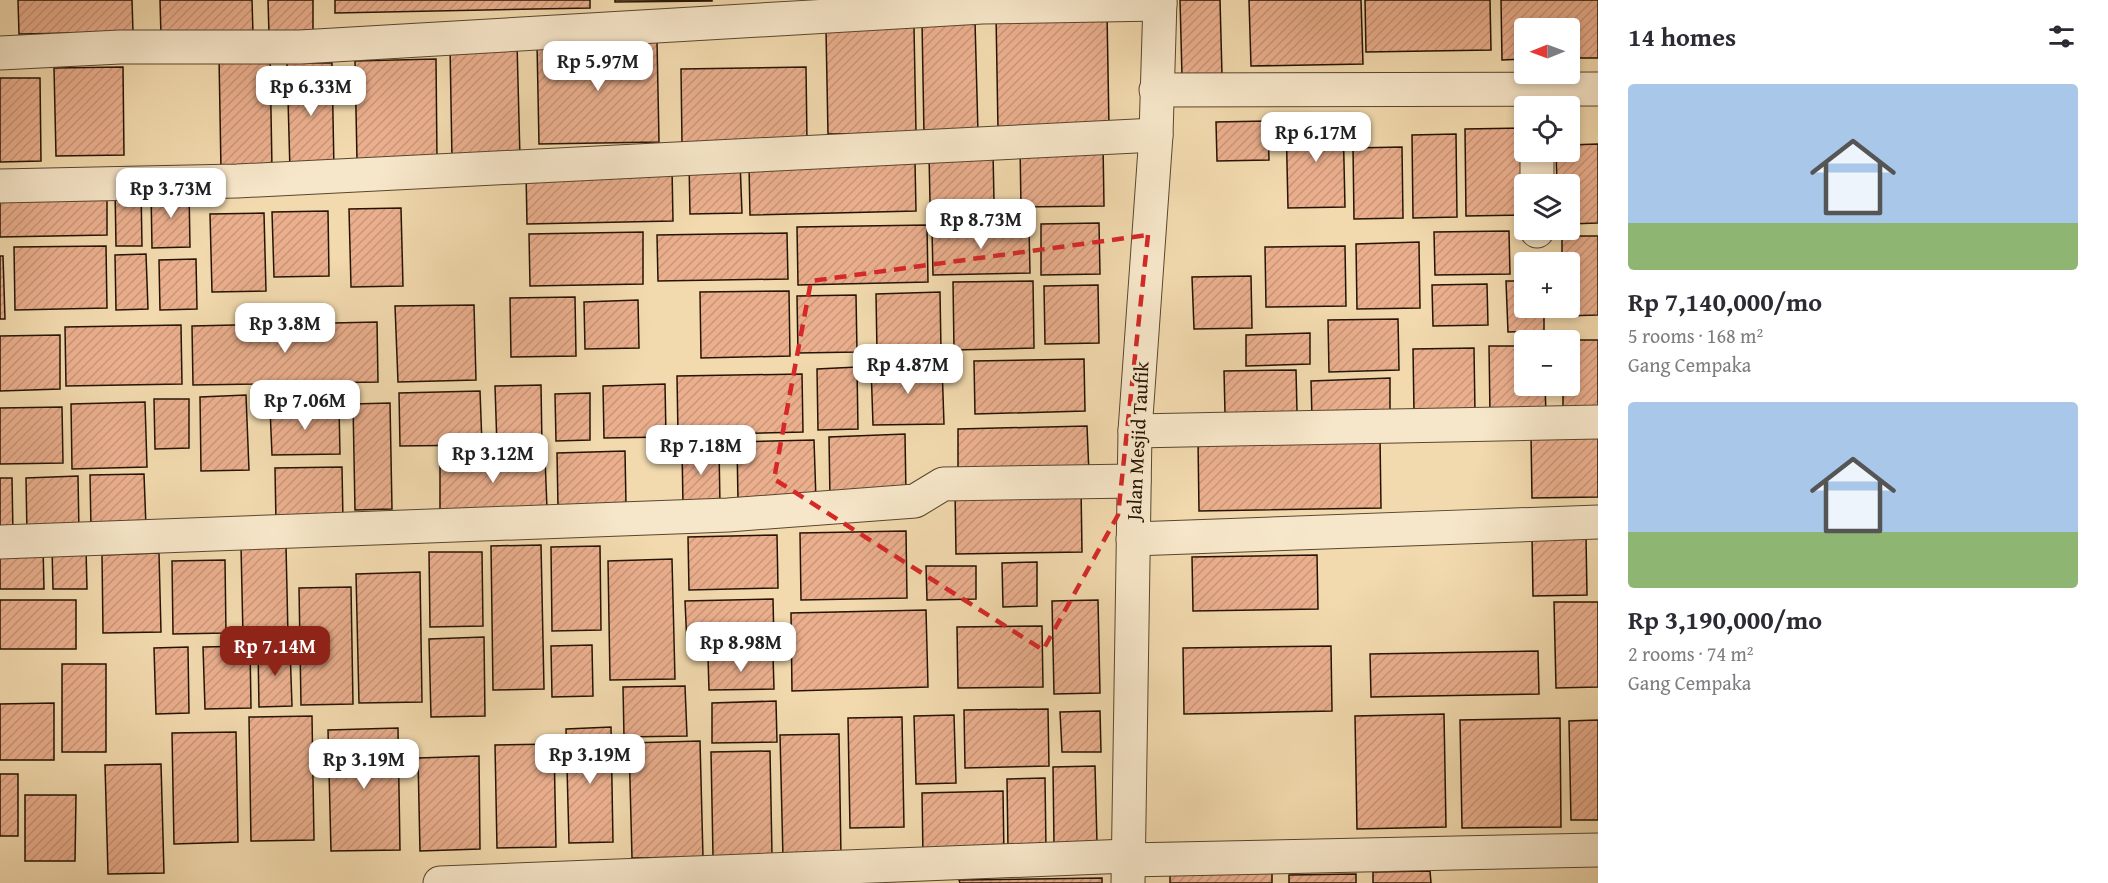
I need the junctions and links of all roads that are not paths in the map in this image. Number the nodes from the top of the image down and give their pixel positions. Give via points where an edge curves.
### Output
1 (1160, 2) edge
2 (0, 53) edge
3 (1598, 89) edge
4 (1156, 90) junction
5 (1551, 96) edge
6 (1514, 98) edge
7 (1156, 135) junction
8 (0, 186) edge
9 (1598, 422) edge
10 (1135, 431) junction
11 (1134, 481) junction
12 (1598, 522) edge
13 (1133, 539) junction
14 (0, 542) edge
15 (1598, 850) edge
16 (1128, 866) edge
17 (440, 883) edge

1 - 2 street via 970,7 300,46 120,47
1 - 4 street, Jalan Mesjid Taufik
3 - 5 street
4 - 6 street
4 - 7 street, Jalan Mesjid Taufik
7 - 8 street via 237,182
7 - 10 street, Jalan Mesjid Taufik
9 - 10 street
10 - 11 street, Jalan Mesjid Taufik
11 - 13 street, Jalan Mesjid Taufik
11 - 14 street via 943,484 915,501 728,515
12 - 13 street
13 - 16 street, Jalan Mesjid Taufik
15 - 16 street
16 - 17 street

